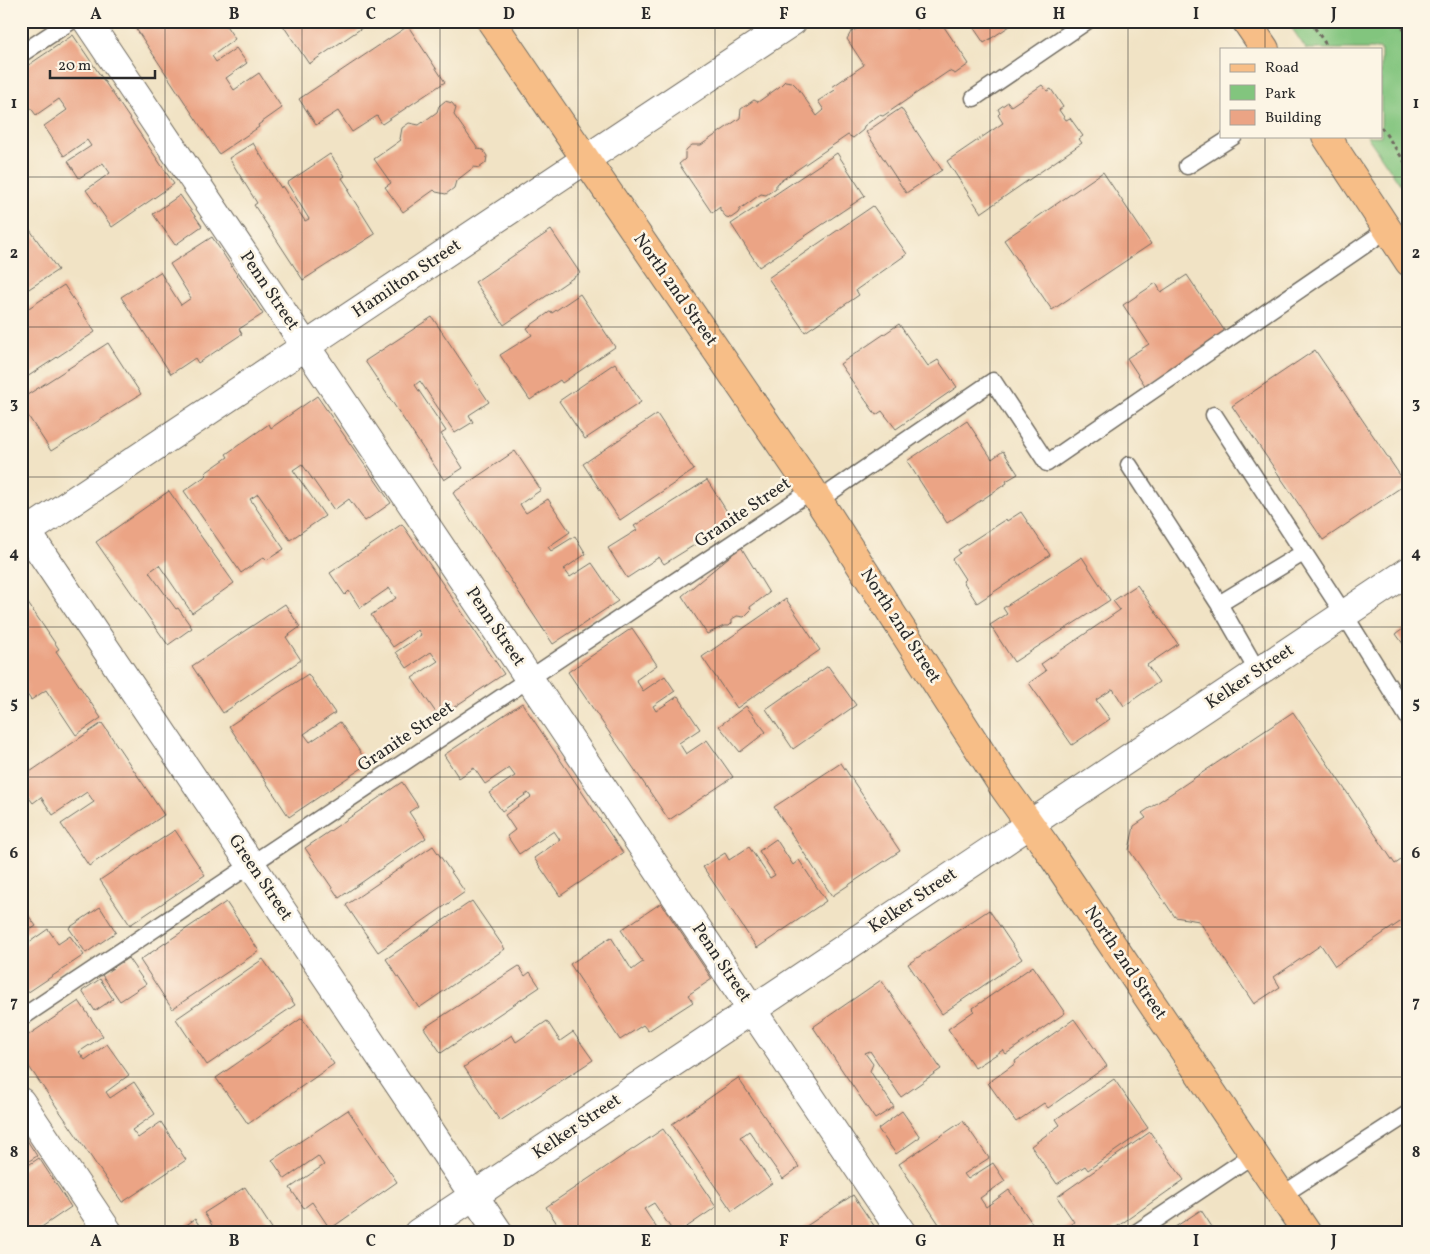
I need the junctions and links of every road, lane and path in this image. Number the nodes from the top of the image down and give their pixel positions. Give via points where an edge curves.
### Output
1 (71, 21) edge
2 (87, 21) edge
3 (491, 21) edge
4 (793, 21) edge
5 (1087, 21) edge
6 (1246, 21) edge
7 (1310, 21) edge
8 (1398, 21) edge
9 (1409, 37) edge
10 (1264, 48) edge
11 (1328, 48) edge
12 (21, 54) edge
13 (974, 98) dead end
14 (1382, 128) edge
15 (1231, 138) edge
16 (1327, 138) edge
17 (585, 160) junction
18 (1187, 166) dead end
19 (1409, 168) edge
20 (1388, 229) junction
21 (1409, 262) edge
22 (306, 346) junction
23 (1214, 415) dead end
24 (1128, 465) dead end
25 (816, 495) junction
26 (23, 530) edge
27 (1303, 552) junction
28 (1409, 571) edge
29 (1219, 604) junction
30 (1344, 614) junction
31 (1258, 672) junction
32 (530, 679) junction
33 (1409, 719) edge
34 (1030, 824) junction
35 (251, 865) junction
36 (752, 1009) junction
37 (21, 1018) edge
38 (21, 1102) edge
39 (1409, 1113) edge
40 (1254, 1154) junction
41 (1282, 1195) junction
42 (474, 1196) junction
43 (109, 1233) edge
44 (418, 1233) edge
45 (499, 1233) edge
46 (902, 1233) edge
47 (1136, 1233) edge
48 (1307, 1233) edge

1 - 12 lane
2 - 22 street, Penn Street
3 - 17 main road, North 2nd Street
4 - 17 street, Hamilton Street
5 - 13 lane
6 - 10 main road
7 - 11 path
8 - 9 path
14 - 19 path
15 - 18 lane
16 - 20 main road
17 - 22 street, Hamilton Street
17 - 25 main road, North 2nd Street
20 - 21 main road
20 - 25 lane, Granite Street via 1048,463 993,381
22 - 26 street, Hamilton Street
22 - 32 street, Penn Street
23 - 27 lane
24 - 29 lane
25 - 32 lane, Granite Street
25 - 34 main road, North 2nd Street via 1002,786
26 - 35 street, Green Street
27 - 29 lane
27 - 30 lane
28 - 30 street, Kelker Street
29 - 31 lane
30 - 31 street, Kelker Street
30 - 33 lane
31 - 34 street, Kelker Street
32 - 35 lane, Granite Street
32 - 36 street, Penn Street
34 - 36 street, Kelker Street
34 - 40 main road, North 2nd Street
35 - 37 lane, Granite Street
35 - 42 street, Green Street
36 - 42 street, Kelker Street
36 - 46 street, Penn Street
38 - 43 street
39 - 41 lane
40 - 41 main road, North 2nd Street
40 - 47 lane
41 - 48 main road, North 2nd Street
42 - 44 street, Kelker Street
42 - 45 street, Green Street

